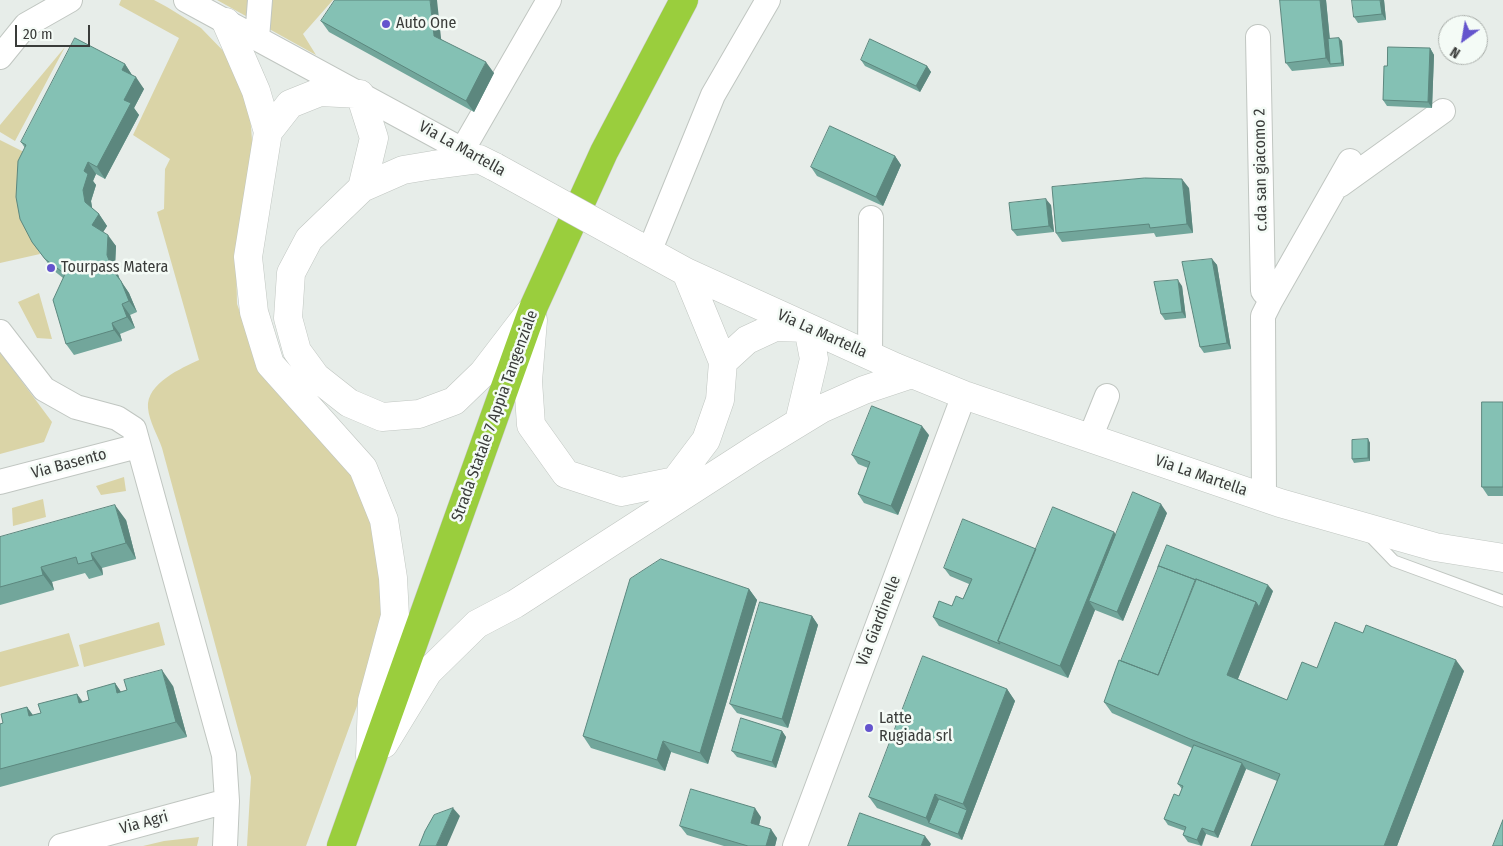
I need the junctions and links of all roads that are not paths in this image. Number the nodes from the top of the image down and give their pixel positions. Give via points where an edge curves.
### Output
1 (33, 0) edge
2 (70, 0) edge
3 (186, 0) edge
4 (260, 0) edge
5 (549, 0) edge
6 (684, 0) edge
7 (768, 0) edge
8 (226, 22) junction
9 (26, 25) junction
10 (1258, 37) dead end
11 (257, 38) junction
12 (0, 57) edge
13 (360, 94) junction
14 (1443, 111) dead end
15 (268, 132) junction
16 (479, 158) junction
17 (1350, 161) dead end
18 (362, 188) junction
19 (1334, 188) junction
20 (871, 218) dead end
21 (642, 248) junction
22 (686, 272) junction
23 (1271, 300) junction
24 (534, 306) junction
25 (808, 328) junction
26 (0, 332) edge
27 (870, 356) junction
28 (723, 362) junction
29 (912, 374) junction
30 (964, 395) junction
31 (1107, 396) dead end
32 (799, 422) junction
33 (1090, 438) junction
34 (138, 446) junction
35 (0, 482) edge
36 (1264, 498) junction
37 (1358, 524) junction
38 (1503, 558) edge
39 (1503, 601) edge
40 (370, 767) junction
41 (227, 801) junction
42 (61, 846) edge
43 (225, 846) edge
44 (342, 846) edge
45 (795, 846) edge

1 - 9 street
2 - 9 street
3 - 8 street, Via La Martella
4 - 11 street
5 - 16 street
6 - 24 highway, Strada Statale 7 Appia Tangenziale via 604,152
7 - 21 street via 713,96
8 - 11 street, Via La Martella
8 - 15 street via 256,91
9 - 12 street
10 - 23 street, c.da san giacomo 2 via 1262,291
11 - 13 street, Via La Martella
13 - 15 street via 320,92 290,104
13 - 16 street, Via La Martella
13 - 18 street via 374,138
14 - 19 street
15 - 40 street via 248,257 254,312 270,364 363,468 384,520 395,616 372,701
16 - 18 street via 402,170
16 - 21 street, Via La Martella, bridge
17 - 19 street
18 - 24 street via 308,239 291,273 288,318 301,358 316,377 349,403 382,417 420,414 454,401 484,373
19 - 23 street
20 - 27 street
21 - 22 street, Via La Martella
22 - 25 street, Via La Martella
22 - 28 street
23 - 36 street via 1263,316
24 - 28 street via 528,381 531,425 566,474 621,492 675,481 706,440 720,400
24 - 40 highway, Strada Statale 7 Appia Tangenziale
25 - 27 street, Via La Martella
25 - 28 street via 775,327 747,340
25 - 32 street via 814,359
26 - 34 street via 44,388 76,407 123,421 134,428
27 - 29 street, Via La Martella
29 - 30 street, Via La Martella
29 - 32 street via 864,390
30 - 33 street, Via La Martella
30 - 45 street, Via Giardinelle
31 - 33 street
32 - 40 street via 516,604 477,624 428,672
33 - 36 street, Via La Martella
34 - 35 street, Via Basento
34 - 41 street via 224,756
36 - 37 street, Via La Martella
37 - 38 street, Via La Martella via 1435,546
37 - 39 lane via 1394,561
40 - 44 highway, Strada Statale 7 Appia Tangenziale
41 - 42 street, Via Agri
41 - 43 street

